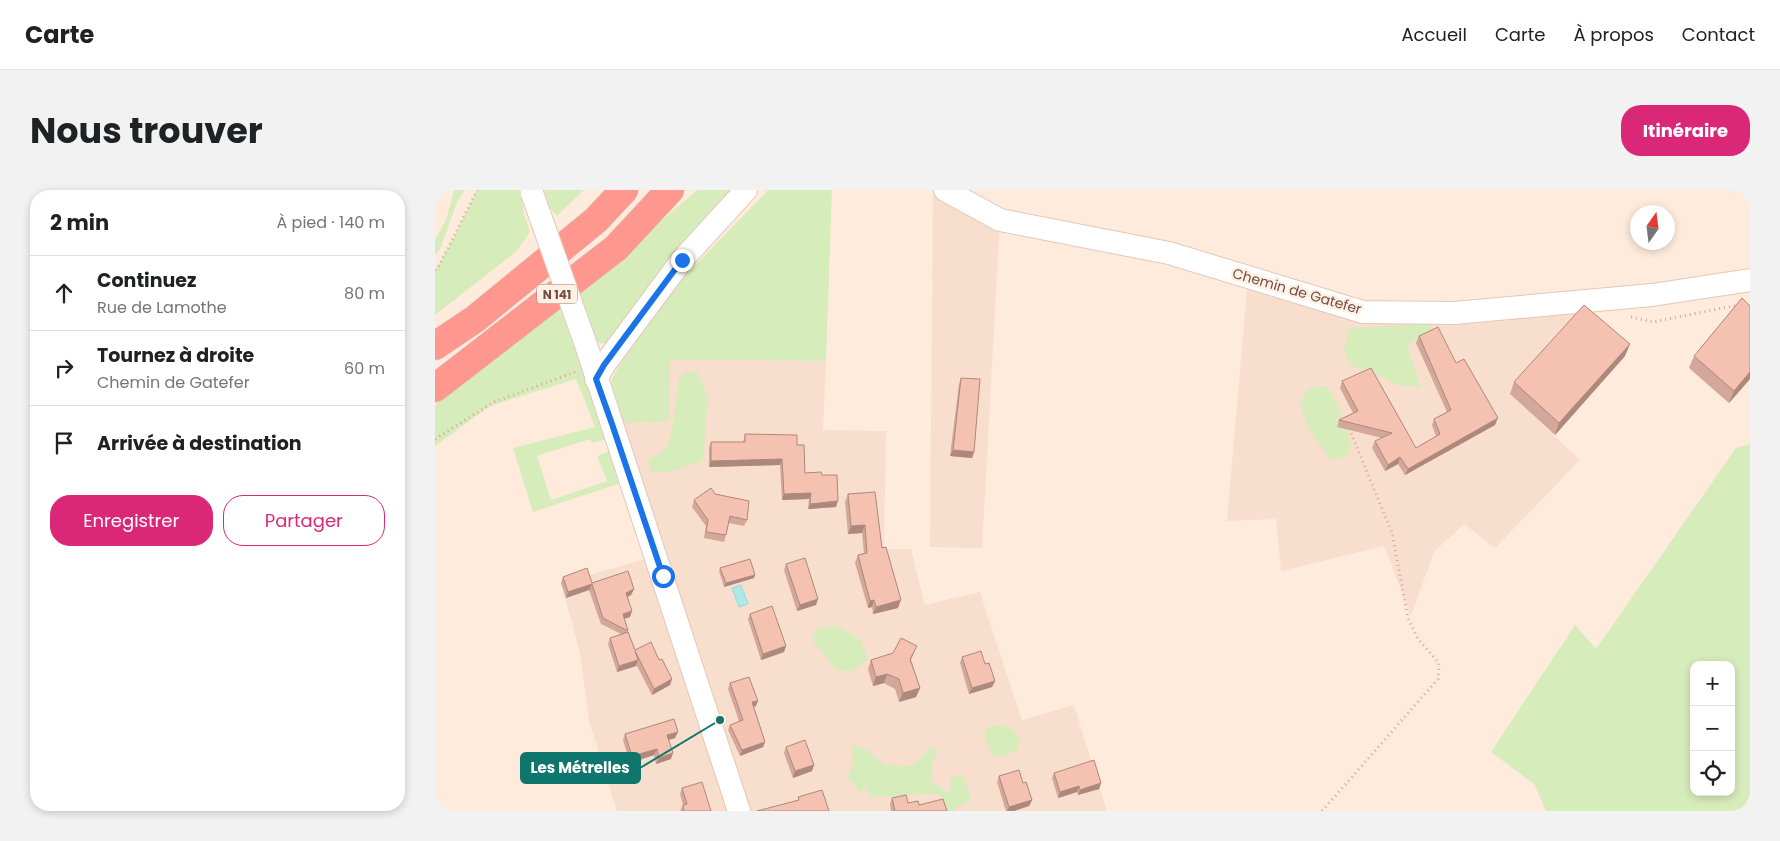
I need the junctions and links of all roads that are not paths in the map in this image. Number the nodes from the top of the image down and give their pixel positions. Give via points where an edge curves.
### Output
1 (624, 190) edge
2 (670, 190) edge
3 (746, 190) edge
4 (945, 190) edge
5 (532, 191) edge
6 (1750, 280) edge
7 (435, 346) edge
8 (591, 363) junction
9 (435, 388) edge
10 (739, 811) edge

1 - 7 highway, N 141 via 588,226 475,319
2 - 9 highway, N 141 via 616,248
3 - 8 street via 682,260 604,365
4 - 6 street, Chemin de Gatefer via 1000,220 1169,253 1363,312 1454,313 1652,295
5 - 8 street, bridge
8 - 10 street

